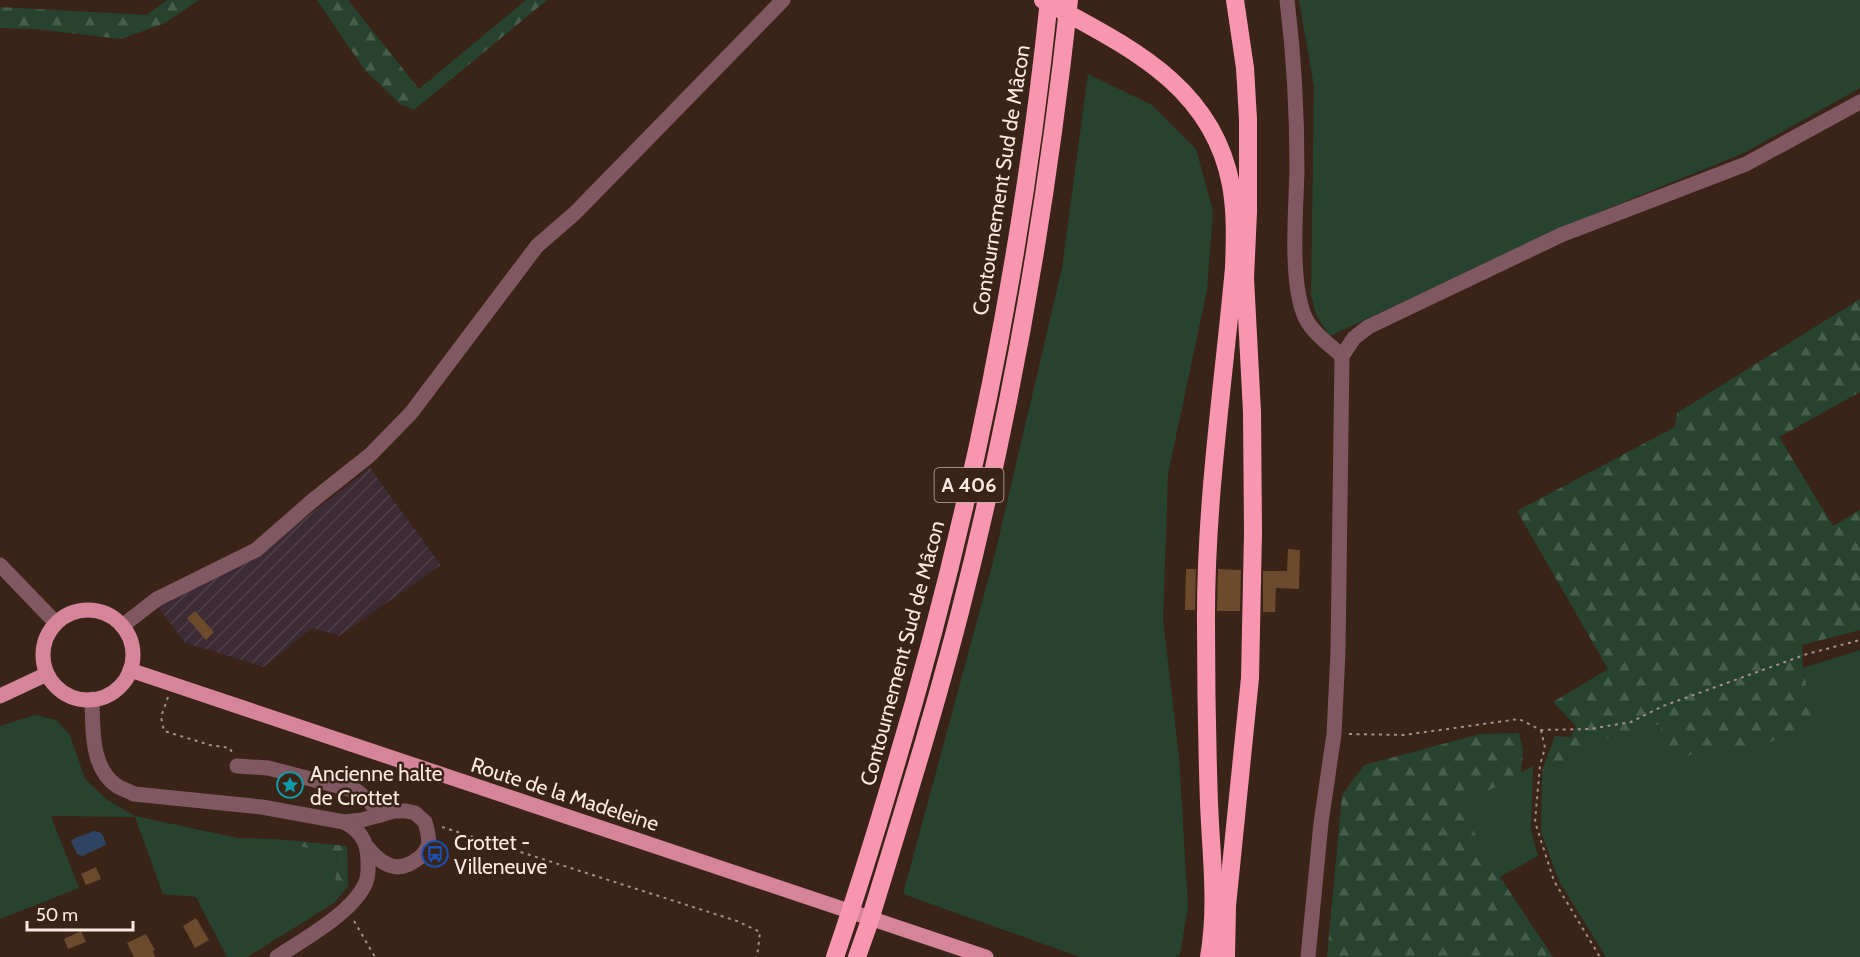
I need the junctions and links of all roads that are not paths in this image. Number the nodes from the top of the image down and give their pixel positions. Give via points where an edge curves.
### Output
1 (783, 0) edge
2 (1043, 0) edge
3 (1049, 0) edge
4 (1069, 0) edge
5 (1235, 0) edge
6 (1287, 0) edge
7 (1860, 102) edge
8 (1342, 356) junction
9 (0, 565) edge
10 (56, 623) junction
11 (122, 626) junction
12 (130, 670) junction
13 (47, 674) junction
14 (0, 696) edge
15 (93, 699) junction
16 (237, 766) road end
17 (380, 815) junction
18 (344, 822) junction
19 (368, 848) junction
20 (277, 957) edge
21 (835, 957) edge
22 (857, 957) edge
23 (986, 957) edge
24 (1209, 957) edge
25 (1226, 957) edge
26 (1308, 957) edge

1 - 11 street via 575,213 537,246 411,413 370,454 256,550 157,599
2 - 24 highway via 1137,52 1174,81 1205,117 1217,140 1234,207 1234,268 1206,583 1214,904
3 - 21 highway, Contournement Sud de Mâcon / A 406 via 1031,152 989,396 910,719
4 - 22 highway, Contournement Sud de Mâcon / A 406 via 1035,254 993,471 933,713
5 - 25 highway via 1248,119 1245,278 1253,532 1250,678 1227,906
6 - 8 street via 1297,163 1296,276 1303,313 1316,333
7 - 8 street via 1746,164 1561,235 1368,327 1354,338
8 - 26 street via 1334,734
9 - 10 street
10 - 11 main road via 68,614 97,610
10 - 13 main road via 44,647
11 - 12 main road via 132,647
12 - 15 main road via 116,690
12 - 23 main road, Route de la Madeleine
13 - 14 main road
13 - 15 main road via 66,694
15 - 18 street via 93,738 102,769 116,786 134,794 262,807
16 - 17 street via 267,768 357,791
17 - 18 street
17 - 19 street via 394,811 415,813 425,822 428,846 409,865 393,867 378,860
18 - 19 street via 363,836
19 - 20 street via 365,884 344,910

